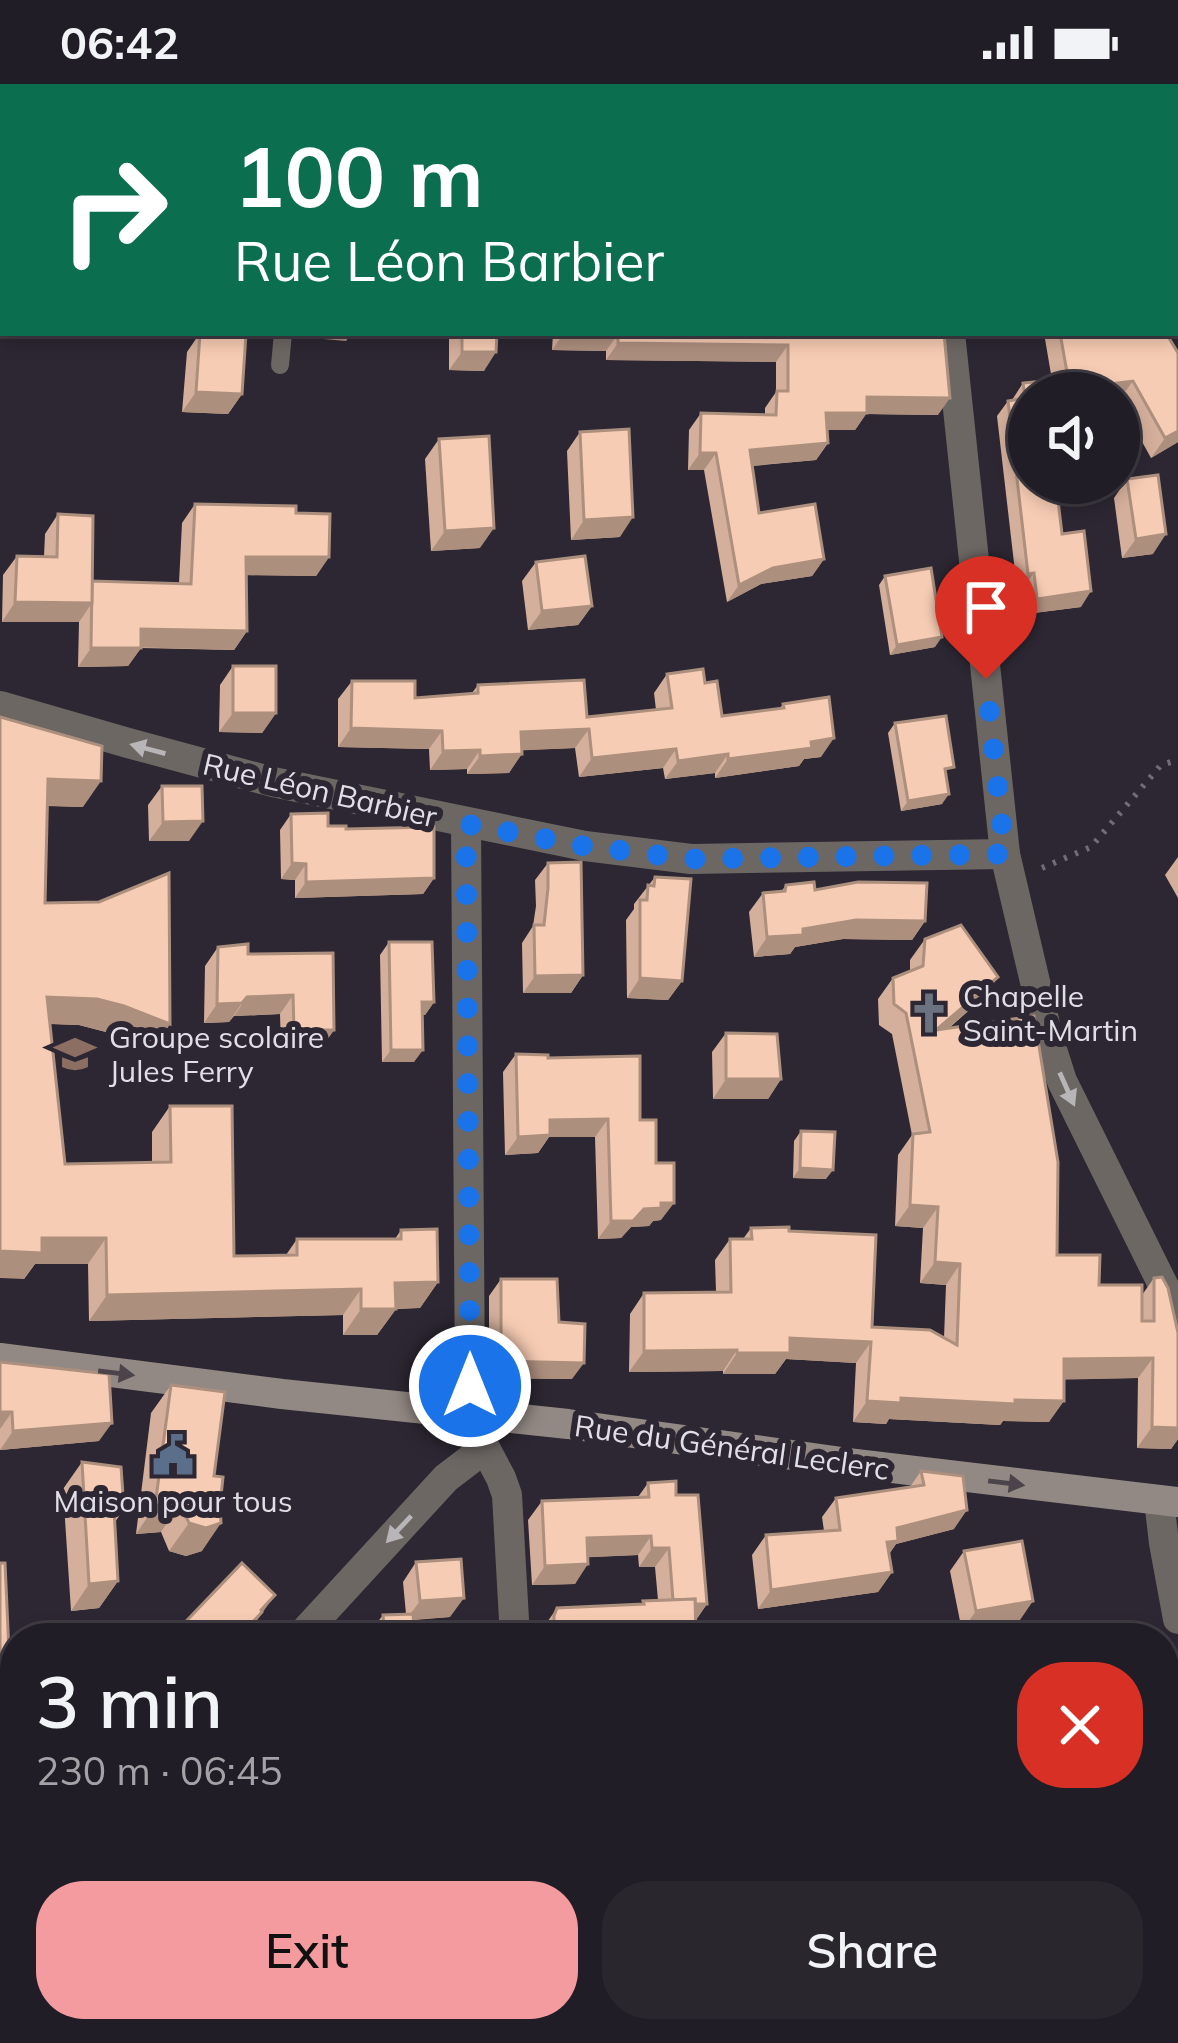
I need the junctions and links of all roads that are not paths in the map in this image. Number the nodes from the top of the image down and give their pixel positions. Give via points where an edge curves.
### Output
1 (283, 336) edge
2 (950, 336) edge
3 (280, 364) dead end
4 (0, 706) edge
5 (466, 824) junction
6 (1008, 868) junction
7 (1178, 1315) edge
8 (0, 1358) edge
9 (473, 1415) junction
10 (484, 1449) junction
11 (1168, 1501) edge
12 (1178, 1619) edge
13 (313, 1623) edge
14 (514, 1623) edge

1 - 3 lane
2 - 6 street
5 -> 4 street, Rue Léon Barbier via 273,782
5 - 6 street, Rue Léon Barbier via 691,859
5 - 9 street
6 -> 7 street via 1062,1081
8 -> 9 street, Rue du Général Leclerc
9 - 10 street
9 -> 11 street, Rue du Général Leclerc
10 -> 13 street via 446,1478
10 - 14 street via 507,1496
11 - 12 street via 1164,1543

